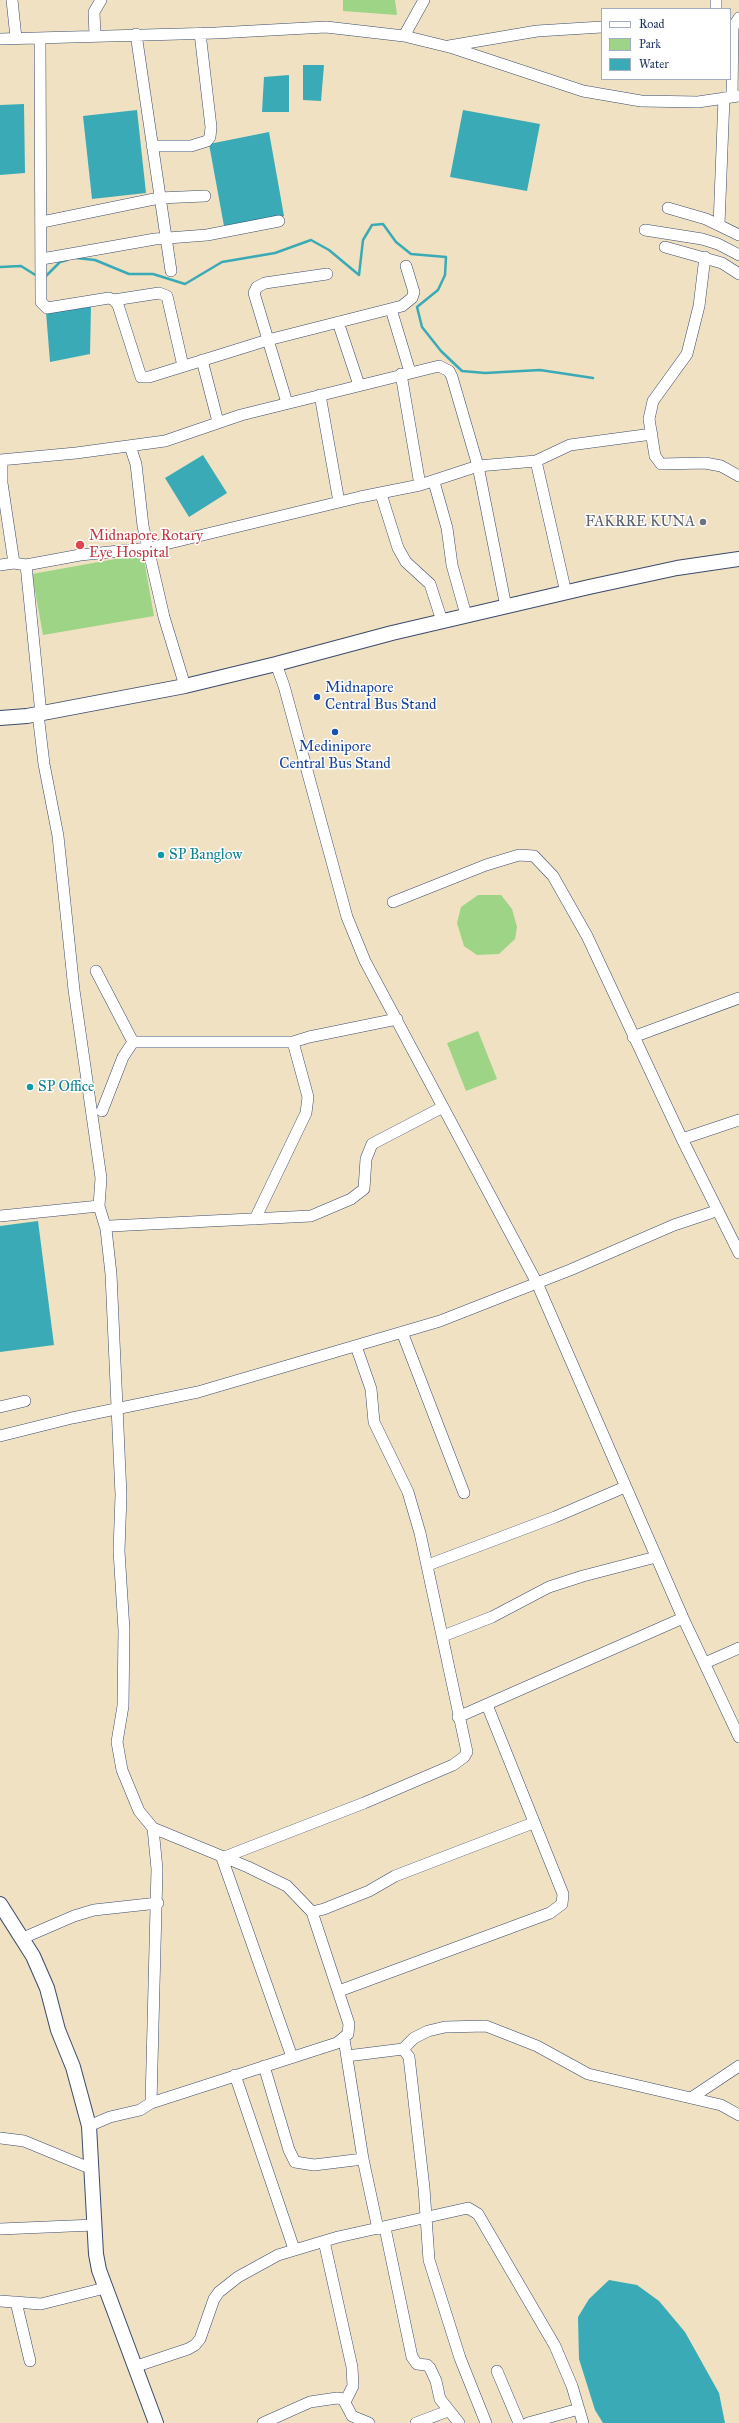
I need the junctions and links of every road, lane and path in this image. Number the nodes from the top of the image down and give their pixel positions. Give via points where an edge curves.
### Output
1 (12, 0) edge
2 (101, 0) edge
3 (424, 0) edge
4 (735, 19) edge
5 (601, 27) edge
6 (200, 33) junction
7 (136, 34) junction
8 (95, 35) junction
9 (404, 36) junction
10 (16, 38) junction
11 (40, 38) junction
12 (0, 39) edge
13 (446, 46) junction
14 (731, 66) edge
15 (732, 97) edge
16 (152, 146) junction
17 (205, 196) dead end
18 (159, 198) junction
19 (668, 208) dead end
20 (279, 221) dead end
21 (42, 222) junction
22 (719, 225) junction
23 (645, 230) dead end
24 (739, 235) edge
25 (165, 238) junction
26 (665, 247) dead end
27 (739, 255) edge
28 (705, 257) junction
29 (42, 259) junction
30 (406, 266) dead end
31 (171, 271) dead end
32 (327, 274) dead end
33 (739, 274) edge
34 (114, 300) junction
35 (391, 309) junction
36 (338, 322) junction
37 (268, 340) junction
38 (202, 360) junction
39 (183, 366) junction
40 (406, 373) junction
41 (359, 385) junction
42 (320, 395) junction
43 (287, 403) junction
44 (218, 422) junction
45 (652, 434) junction
46 (130, 446) junction
47 (1, 460) edge
48 (536, 461) junction
49 (478, 466) junction
50 (739, 476) edge
51 (434, 482) junction
52 (420, 485) junction
53 (381, 494) junction
54 (339, 502) junction
55 (149, 548) junction
56 (739, 559) edge
57 (14, 563) junction
58 (0, 565) edge
59 (26, 565) junction
60 (566, 593) junction
61 (506, 607) junction
62 (466, 615) junction
63 (442, 621) junction
64 (276, 664) junction
65 (185, 686) junction
66 (40, 714) junction
67 (0, 718) edge
68 (393, 902) dead end
69 (96, 971) dead end
70 (739, 998) edge
71 (397, 1020) junction
72 (633, 1037) junction
73 (133, 1042) junction
74 (293, 1042) junction
75 (443, 1107) junction
76 (102, 1111) dead end
77 (739, 1120) edge
78 (682, 1139) junction
79 (99, 1206) junction
80 (716, 1211) junction
81 (0, 1216) edge
82 (255, 1219) junction
83 (106, 1229) junction
84 (739, 1253) edge
85 (536, 1283) junction
86 (402, 1332) junction
87 (356, 1346) junction
88 (25, 1402) dead end
89 (0, 1407) edge
90 (117, 1408) junction
91 (0, 1436) edge
92 (625, 1487) junction
93 (464, 1493) dead end
94 (656, 1557) junction
95 (428, 1565) junction
96 (683, 1618) junction
97 (444, 1636) junction
98 (739, 1648) edge
99 (705, 1664) junction
100 (487, 1704) junction
101 (458, 1717) junction
102 (739, 1737) edge
103 (533, 1823) junction
104 (153, 1828) junction
105 (222, 1858) junction
106 (0, 1904) edge
107 (158, 1904) junction
108 (312, 1912) junction
109 (23, 1938) junction
110 (339, 1991) junction
111 (344, 2040) junction
112 (403, 2049) junction
113 (347, 2056) junction
114 (292, 2057) junction
115 (264, 2066) junction
116 (739, 2066) edge
117 (235, 2075) junction
118 (691, 2098) junction
119 (152, 2103) junction
120 (739, 2115) edge
121 (89, 2126) junction
122 (0, 2138) edge
123 (363, 2158) junction
124 (92, 2169) junction
125 (426, 2218) junction
126 (94, 2225) junction
127 (0, 2229) edge
128 (382, 2229) junction
129 (324, 2241) junction
130 (294, 2249) junction
131 (105, 2288) junction
132 (0, 2301) edge
133 (16, 2302) junction
134 (30, 2361) dead end
135 (134, 2367) junction
136 (497, 2371) dead end
137 (345, 2402) junction
138 (579, 2409) junction
139 (448, 2411) junction
140 (156, 2423) edge
141 (263, 2423) edge
142 (369, 2423) edge
143 (416, 2423) edge
144 (459, 2423) edge
145 (486, 2423) edge
146 (519, 2423) edge
147 (528, 2423) edge
148 (583, 2423) edge

1 - 10 street
2 - 8 street via 94,12
3 - 9 street
4 - 14 street
5 - 13 street via 523,32
6 - 7 street
6 - 9 street via 326,27
6 - 16 street via 210,137 207,141 191,146
7 - 8 street
7 - 16 street
8 - 11 street
9 - 13 street
10 - 11 street
10 - 12 street
11 - 21 street
13 - 15 street via 583,91 670,103
14 - 15 street
15 - 22 street
16 - 18 street
17 - 18 street
18 - 21 street
18 - 25 street
19 - 22 street
20 - 25 street via 207,235
21 - 29 street
22 - 24 street
23 - 27 street via 702,239
25 - 29 street
25 - 31 street
26 - 28 street
28 - 33 street via 722,263
28 - 45 street via 699,306 687,354 651,407 649,412
29 - 34 street via 41,302 47,308 109,298
30 - 35 street via 414,292 412,298 402,306
32 - 37 street via 274,281 257,288 254,293
34 - 39 street via 118,305 141,376 150,377
34 - 39 street via 159,293 167,296
35 - 36 street
35 - 40 street
36 - 37 street
36 - 41 street
37 - 38 street
37 - 43 street
38 - 39 street
38 - 44 street
40 - 41 street
40 - 49 street via 439,366 449,371
40 - 52 street
41 - 42 street
42 - 43 street
42 - 54 street
43 - 44 street
44 - 46 street via 165,441
45 - 48 street via 570,445
45 - 50 street via 655,456 661,464 705,463 721,466
46 - 47 street
46 - 55 street via 136,464 143,526
47 - 57 street
48 - 49 street
48 - 60 street
49 - 51 street
49 - 61 street
51 - 52 street
51 - 62 street via 447,528 453,572
52 - 53 street
53 - 54 street
53 - 63 street via 398,548 406,562 430,584
54 - 55 street
55 - 59 street via 80,555
55 - 65 street via 164,617
56 - 60 main road via 677,568
57 - 58 street
57 - 59 street
59 - 66 street
60 - 61 main road
61 - 62 main road
62 - 63 main road
63 - 64 main road
64 - 65 main road
64 - 71 street via 347,917 365,961
65 - 66 main road
66 - 67 main road
66 - 79 street via 44,764 58,836 74,990 101,1178
68 - 72 street via 486,865 519,855 534,856 553,876 587,936
69 - 73 street
70 - 72 street
71 - 74 street
71 - 75 street
72 - 78 street
73 - 74 street
73 - 76 street via 123,1058
74 - 82 street via 308,1097 306,1113
75 - 82 street via 372,1144 366,1159 364,1189 351,1199 311,1216
75 - 85 street
77 - 78 street
78 - 80 street
79 - 81 street
79 - 83 street
80 - 84 street
80 - 85 street via 674,1224
82 - 83 street via 110,1226
83 - 90 street via 111,1274
85 - 86 street via 440,1321
85 - 92 street
86 - 87 street
86 - 93 street
87 - 90 street via 198,1392
87 - 95 street via 371,1389 374,1422 408,1492
88 - 89 street
90 - 91 street
90 - 104 street via 121,1495 119,1551 124,1637 123,1706 117,1742 122,1770 139,1811
92 - 94 street
92 - 95 street via 535,1525
94 - 96 street
94 - 97 street via 549,1587 492,1617
95 - 97 street
96 - 99 street
96 - 100 street
97 - 101 street
98 - 99 street
99 - 102 street
100 - 101 street
100 - 103 street
101 - 105 street via 467,1752 453,1765 357,1806
103 - 108 street via 395,1876 368,1891
103 - 110 street via 563,1894 564,1900 557,1909
104 - 105 street
104 - 107 street
105 - 108 street via 248,1866 287,1886
105 - 114 street
106 - 109 main road
107 - 109 street via 94,1910
107 - 119 street
108 - 110 street
109 - 121 main road via 47,1988
110 - 111 street via 349,2024 348,2034
111 - 113 street
111 - 114 street
112 - 113 street
112 - 118 street via 414,2038 428,2031 445,2027 486,2026 537,2046 588,2074
112 - 125 street via 409,2057 411,2069
113 - 123 street
114 - 115 street
115 - 117 street
115 - 123 street via 289,2150 295,2162 314,2164
116 - 118 street
117 - 119 street
117 - 130 street
118 - 120 street via 720,2105
119 - 121 street via 140,2110 110,2117
121 - 124 main road
122 - 124 street via 29,2143
123 - 128 street
124 - 126 main road
125 - 128 street
125 - 138 street via 468,2208 478,2214 558,2352
125 - 145 street via 429,2260 460,2358
126 - 127 street
126 - 131 main road via 96,2254
128 - 129 street
128 - 139 street via 412,2358 416,2364 427,2365 430,2368 440,2399
129 - 130 street
129 - 137 street via 352,2367 353,2386
130 - 135 street via 270,2258 224,2286 214,2299 200,2339 195,2345
131 - 133 street via 41,2304
131 - 135 main road
132 - 133 street
133 - 134 street
135 - 140 main road
136 - 146 street
137 - 141 street via 337,2398 310,2402
137 - 142 street via 352,2416
138 - 147 street
138 - 148 street
139 - 143 street
139 - 144 street

